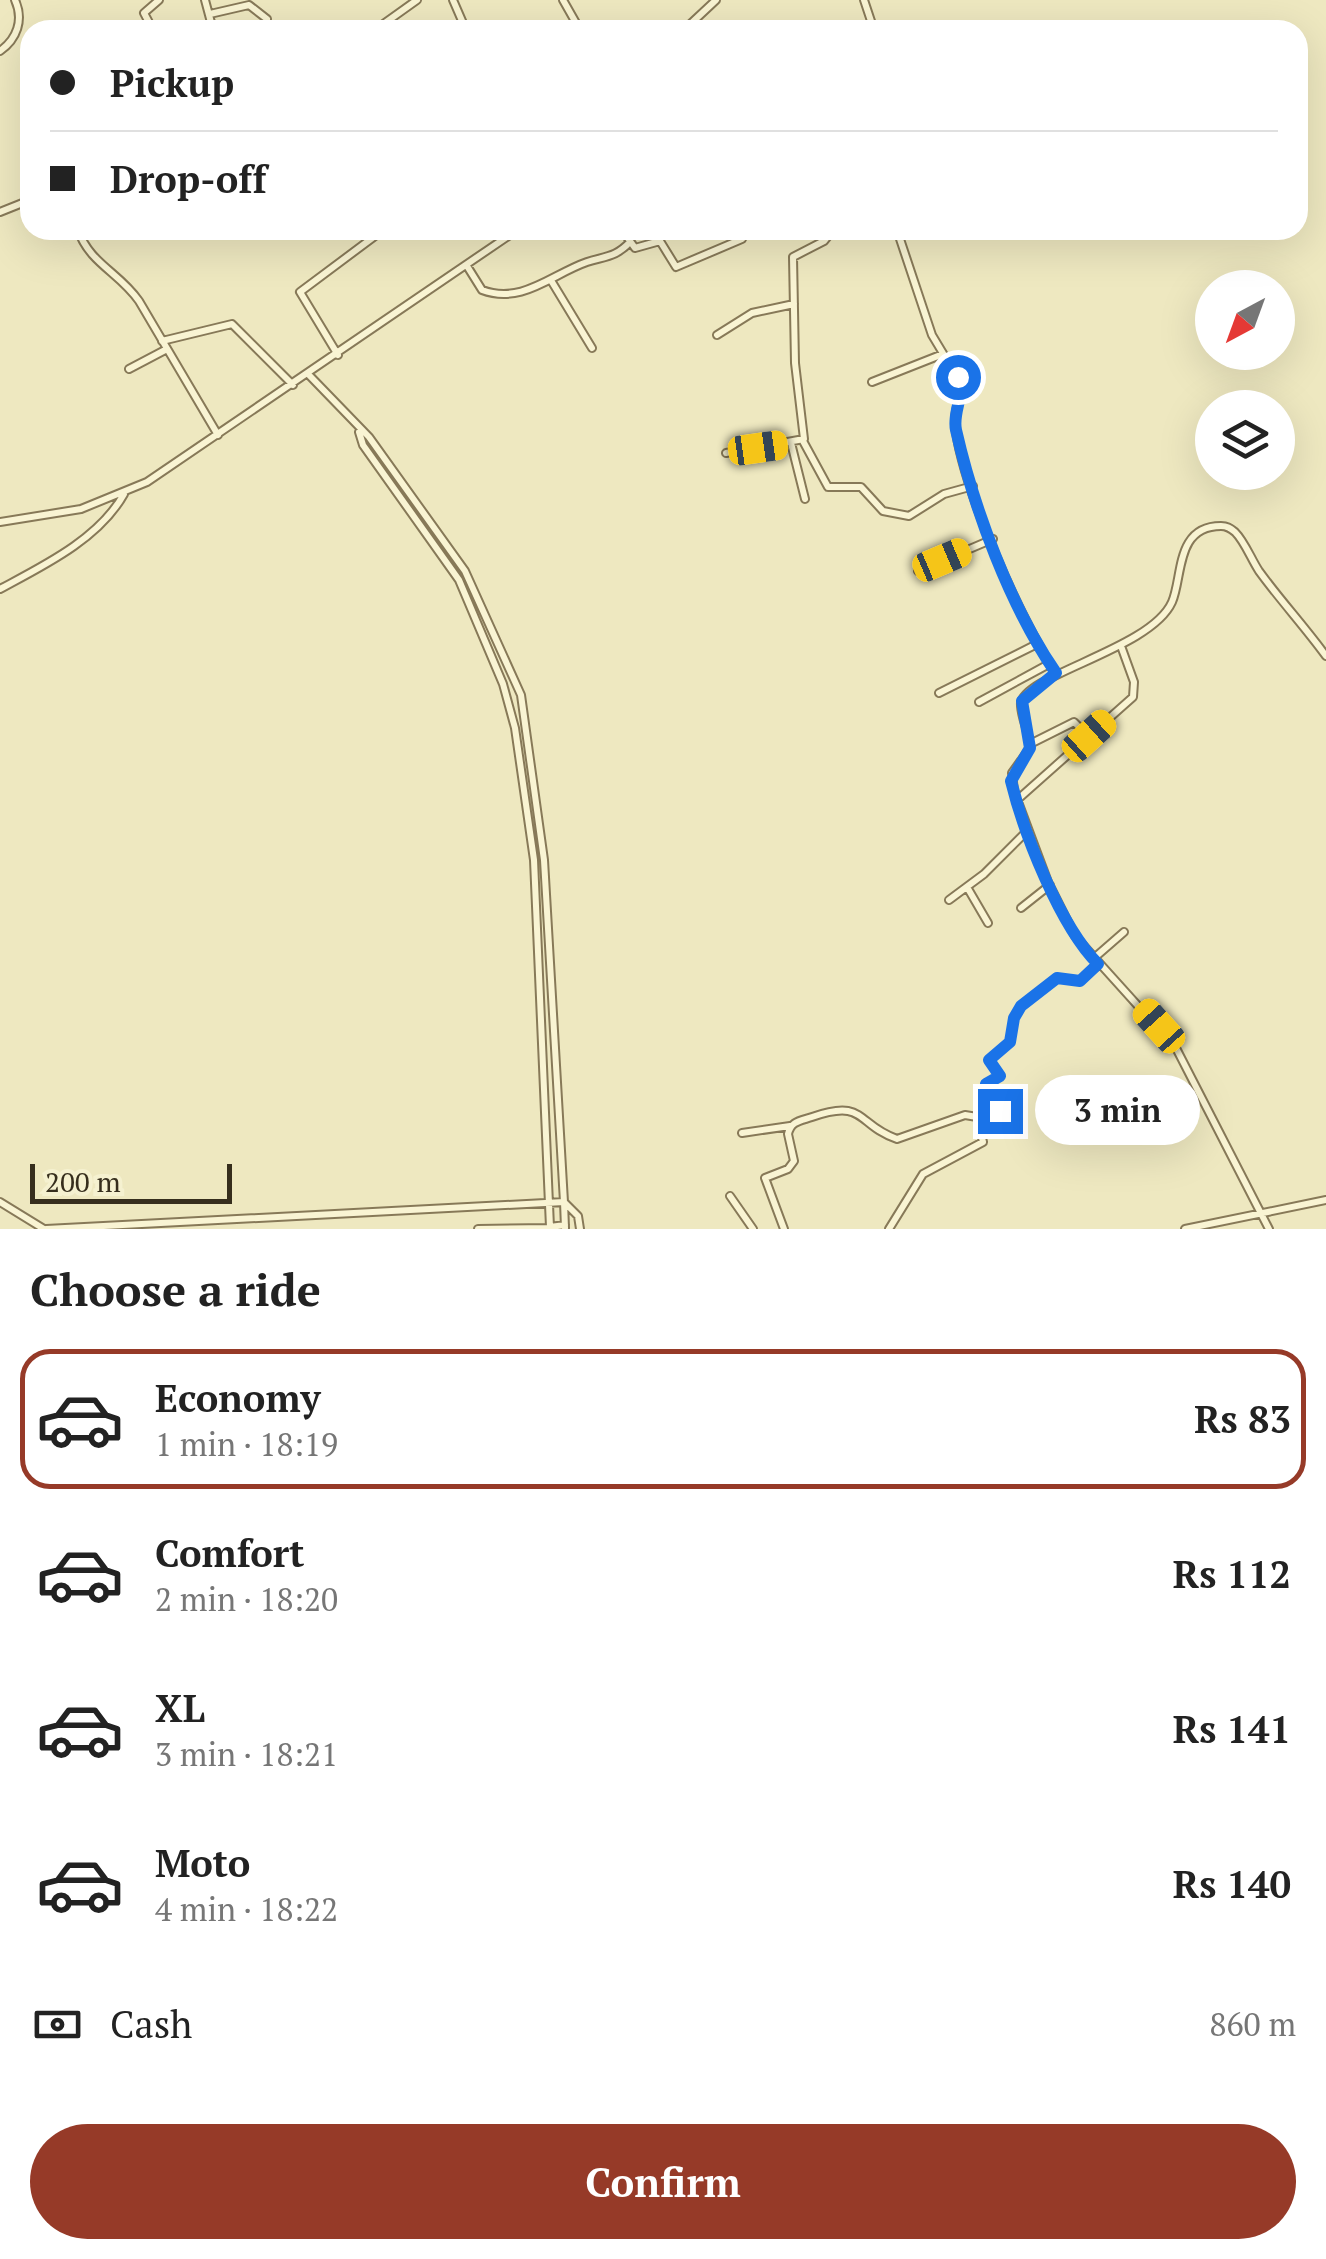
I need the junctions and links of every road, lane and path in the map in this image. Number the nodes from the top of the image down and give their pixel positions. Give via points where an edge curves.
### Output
1 (15, 0) edge
2 (159, 0) edge
3 (417, 0) edge
4 (716, 0) edge
5 (267, 18) dead end
6 (147, 20) edge
7 (215, 20) edge
8 (390, 20) edge
9 (695, 20) edge
10 (0, 51) edge
11 (83, 240) edge
12 (370, 240) edge
13 (502, 240) edge
14 (740, 240) edge
15 (825, 240) edge
16 (900, 240) edge
17 (630, 242) joint
18 (467, 266) junction
19 (552, 282) junction
20 (794, 304) junction
21 (717, 335) dead end
22 (165, 345) junction
23 (592, 348) dead end
24 (943, 354) junction
25 (338, 355) junction
26 (129, 369) dead end
27 (309, 375) junction
28 (872, 382) dead end
29 (293, 385) junction
30 (358, 430) junction
31 (218, 435) junction
32 (802, 442) junction
33 (791, 444) junction
34 (726, 453) dead end
35 (973, 486) junction
36 (125, 493) junction
37 (805, 499) dead end
38 (0, 522) edge
39 (992, 539) junction
40 (918, 571) dead end
41 (0, 589) edge
42 (1038, 644) junction
43 (1121, 646) junction
44 (1326, 656) edge
45 (1049, 664) junction
46 (1056, 673) junction
47 (939, 693) dead end
48 (980, 702) dead end
49 (1089, 736) junction
50 (1030, 744) junction
51 (1017, 800) junction
52 (1028, 830) junction
53 (1050, 886) junction
54 (966, 888) junction
55 (949, 900) dead end
56 (1021, 908) dead end
57 (988, 922) dead end
58 (1124, 932) dead end
59 (1096, 962) junction
60 (980, 1122) junction
61 (790, 1126) junction
62 (742, 1133) dead end
63 (730, 1196) dead end
64 (1326, 1200) edge
65 (0, 1202) edge
66 (549, 1202) junction
67 (564, 1202) junction
68 (1262, 1214) junction
69 (565, 1227) edge
70 (550, 1228) edge
71 (45, 1229) edge
72 (478, 1229) edge
73 (580, 1229) edge
74 (753, 1229) edge
75 (784, 1229) edge
76 (889, 1229) edge
77 (1186, 1229) edge
78 (1270, 1229) edge

1 - 10 street via 17,31
2 - 6 street via 144,13
3 - 8 street
4 - 9 street
5 - 7 street via 249,5
11 - 22 street via 92,259 133,292
12 - 25 street via 300,292
13 - 18 street
14 - 17 street via 676,267 660,241 638,248
15 - 20 street via 793,257
16 - 24 street
17 - 19 street via 616,256
18 - 19 street via 487,293 512,295
18 - 25 street
19 - 23 street
20 - 21 street via 752,313
20 - 32 street
22 - 26 street
22 - 29 street via 232,324
22 - 31 street
24 - 28 street
24 - 35 street via 962,385 955,424
25 - 27 street
27 - 29 street
27 - 30 street
29 - 31 street
30 - 66 street via 458,580 516,728 534,860
30 - 67 street via 370,437 465,572 521,695 544,860
31 - 36 street
32 - 33 street
32 - 35 street via 828,487 861,487 883,511 909,516 944,494
33 - 34 street
33 - 37 street
35 - 39 street
36 - 38 street via 82,510
36 - 41 street via 69,548
39 - 40 street
39 - 42 street
42 - 45 street
42 - 47 street
43 - 44 street via 1170,606 1184,550 1220,526 1234,532
43 - 46 street
43 - 49 street via 1135,690
45 - 46 street
45 - 48 street
46 - 50 street via 1022,701
49 - 50 street via 1074,722
49 - 51 street
50 - 51 street via 1012,773
51 - 52 street
52 - 53 street
52 - 54 street
53 - 56 street
53 - 59 street
54 - 55 street
54 - 57 street
58 - 59 street
59 - 60 street via 1080,981 1050,982 1017,1011 1010,1042 989,1060 1000,1076 986,1084 1000,1111
59 - 68 street via 1176,1048
60 - 61 street via 966,1114 897,1139 845,1108
60 - 76 street via 980,1146 918,1178
61 - 62 street
61 - 75 street via 794,1161 765,1178
63 - 74 street
64 - 68 street
65 - 71 street
66 - 67 street
66 - 70 street
66 - 71 street
67 - 69 street
67 - 73 street
68 - 77 street
68 - 78 street
69 - 70 street
70 - 72 street

